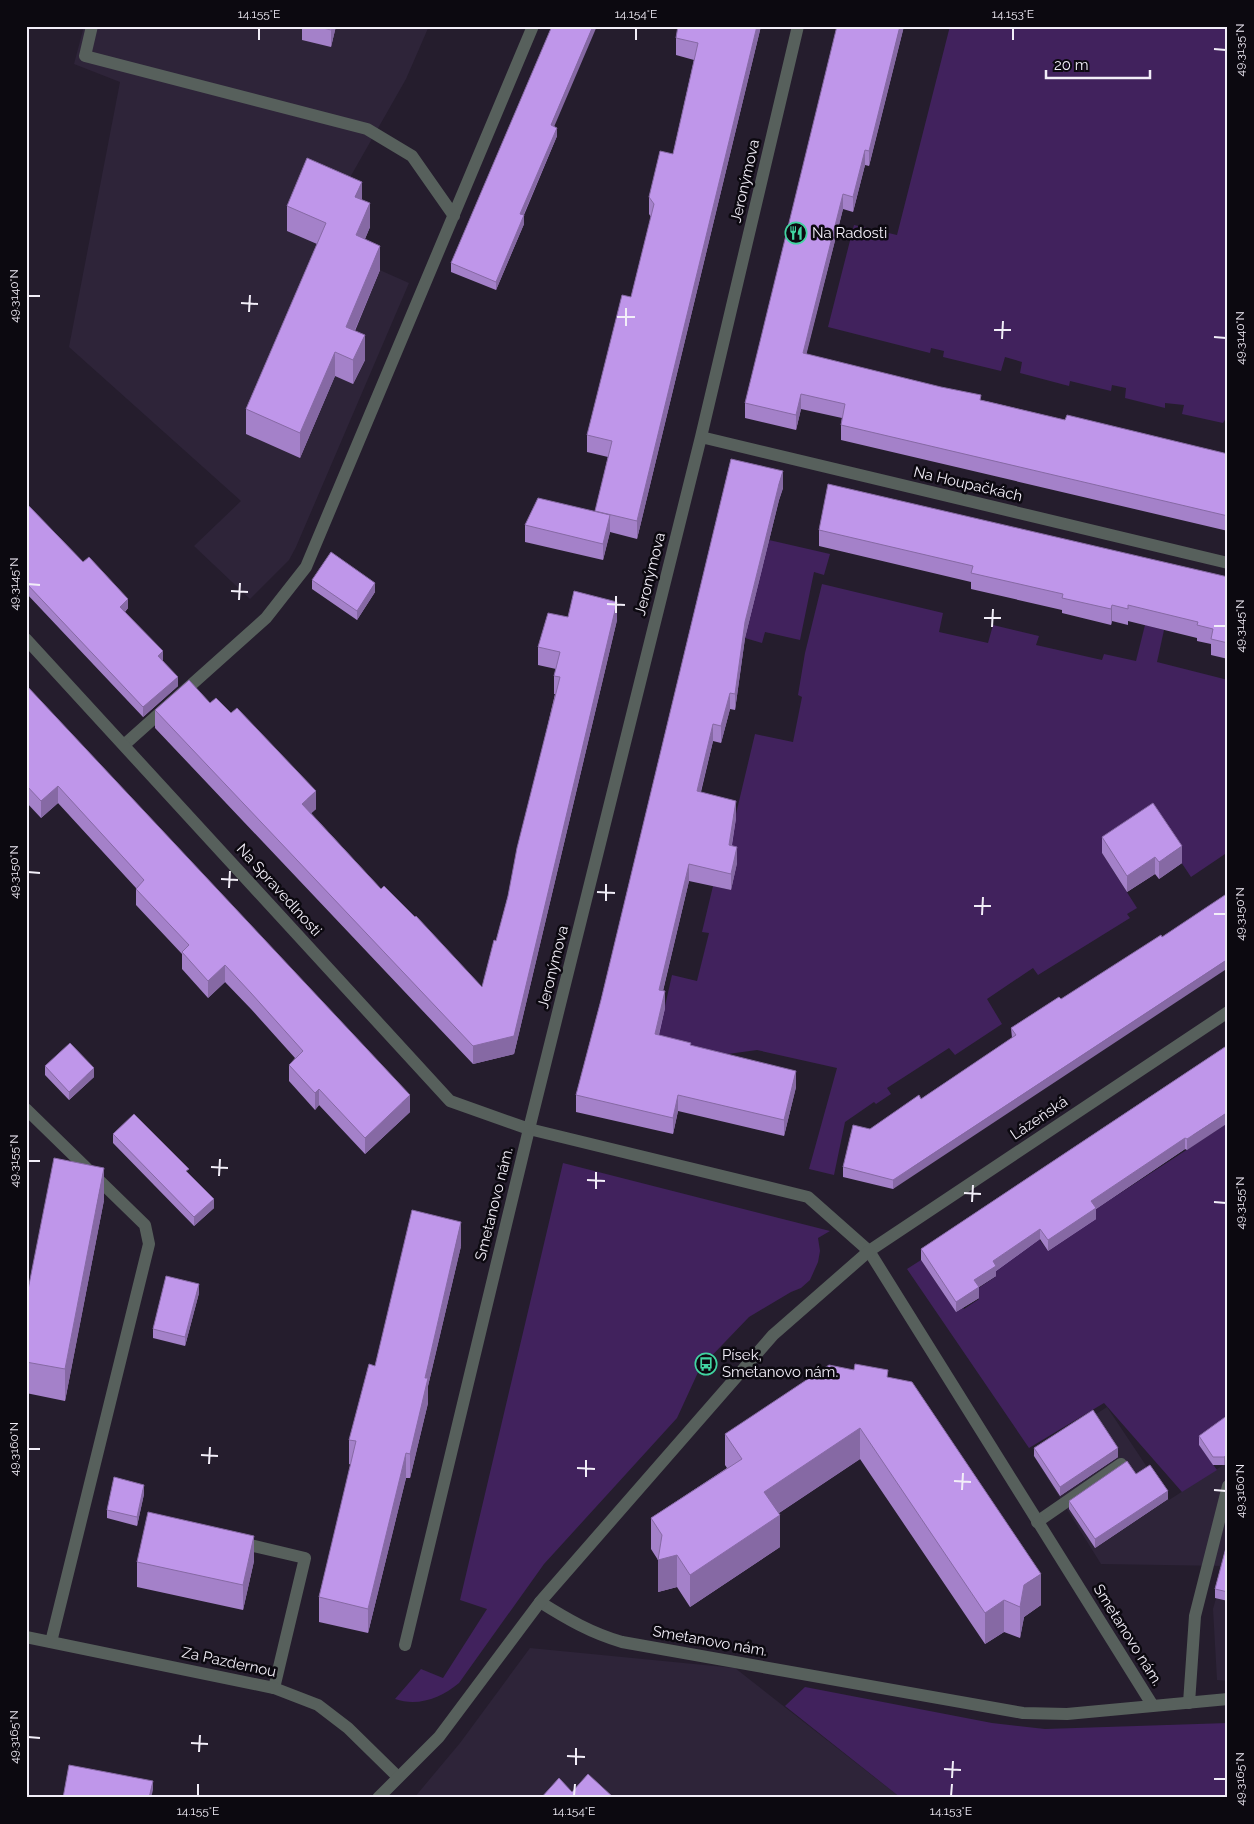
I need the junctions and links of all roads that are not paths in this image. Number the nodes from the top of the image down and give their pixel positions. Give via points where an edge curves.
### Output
1 (92, 26) edge
2 (533, 26) edge
3 (798, 26) edge
4 (454, 216) junction
5 (701, 437) junction
6 (1228, 562) edge
7 (26, 639) edge
8 (124, 745) junction
9 (1228, 1012) edge
10 (26, 1109) edge
11 (529, 1129) junction
12 (869, 1251) junction
13 (1121, 1464) edge
14 (1228, 1486) edge
15 (1038, 1522) junction
16 (236, 1542) edge
17 (540, 1602) junction
18 (26, 1637) edge
19 (51, 1642) junction
20 (405, 1645) dead end
21 (274, 1688) junction
22 (1228, 1698) edge
23 (1189, 1703) junction
24 (1153, 1706) junction
25 (398, 1777) junction
26 (378, 1798) edge

1 - 4 street via 85,56 367,128 412,156
2 - 4 street
3 - 5 street, Jeronýmova
4 - 8 street via 306,567 266,618
5 - 6 street, Na Houpačkách
5 - 11 street, Jeronýmova
7 - 8 street, Na Spravedlnosti
8 - 11 street, Na Spravedlnosti via 450,1101
9 - 12 street, Lázeňská
10 - 19 street via 145,1225 149,1244
11 - 12 street, Smetanovo nám. via 808,1197
11 - 20 street, Smetanovo nám.
12 - 15 street, Smetanovo nám.
12 - 17 street via 773,1335
13 - 15 street
14 - 23 street via 1195,1616
15 - 24 street, Smetanovo nám.
16 - 21 street via 305,1558
17 - 24 street, Smetanovo nám. via 574,1624 622,1642 964,1704 1023,1713 1067,1714
17 - 25 street via 439,1737
18 - 19 street, Za Pazdernou
19 - 21 street, Za Pazdernou
21 - 25 street, Za Pazdernou via 318,1705 348,1728
22 - 23 street
23 - 24 street
25 - 26 street

